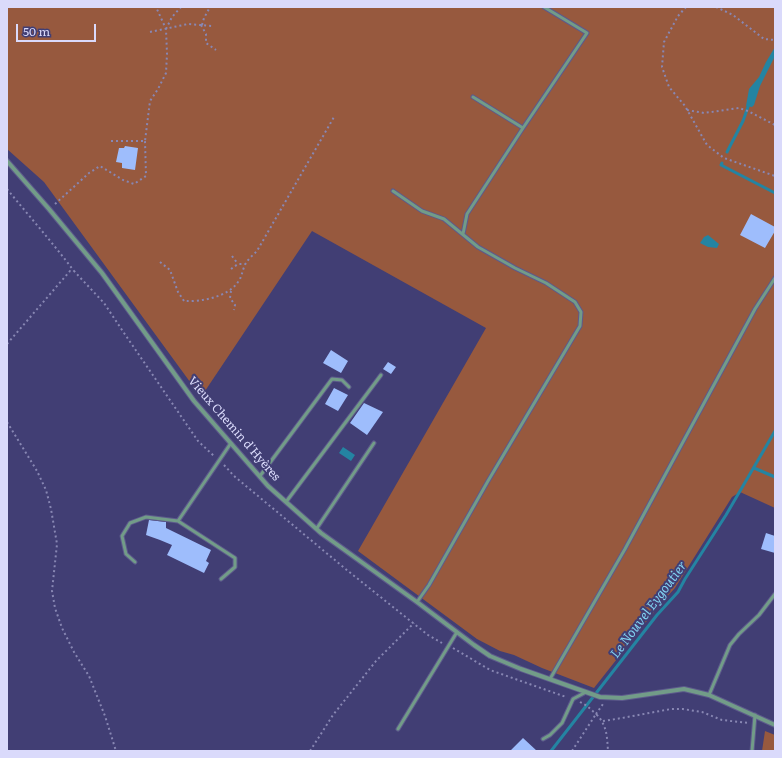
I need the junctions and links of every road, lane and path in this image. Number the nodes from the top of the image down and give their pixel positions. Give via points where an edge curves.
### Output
1 (156, 7) edge
2 (181, 7) edge
3 (210, 7) edge
4 (544, 7) edge
5 (686, 7) edge
6 (716, 7) edge
7 (201, 25) junction
8 (212, 26) dead end
9 (166, 29) junction
10 (150, 32) dead end
11 (775, 40) edge
12 (216, 50) dead end
13 (473, 97) dead end
14 (687, 110) junction
15 (334, 117) dead end
16 (775, 125) edge
17 (523, 128) junction
18 (112, 141) dead end
19 (145, 141) junction
20 (7, 161) edge
21 (775, 176) edge
22 (7, 189) edge
23 (393, 191) dead end
24 (49, 209) junction
25 (463, 234) junction
26 (232, 256) dead end
27 (160, 262) dead end
28 (238, 264) junction
29 (245, 264) junction
30 (231, 268) dead end
31 (74, 270) junction
32 (775, 278) edge
33 (231, 291) junction
34 (234, 310) dead end
35 (7, 344) edge
36 (381, 375) dead end
37 (349, 387) dead end
38 (7, 422) edge
39 (232, 443) junction
40 (374, 443) dead end
41 (220, 461) junction
42 (260, 476) junction
43 (286, 502) junction
44 (178, 521) junction
45 (317, 528) junction
46 (135, 562) dead end
47 (221, 579) dead end
48 (775, 594) edge
49 (417, 602) junction
50 (414, 623) junction
51 (457, 632) junction
52 (450, 646) junction
53 (550, 679) junction
54 (586, 692) junction
55 (709, 695) junction
56 (608, 697) junction
57 (573, 700) junction
58 (596, 714) junction
59 (755, 715) junction
60 (603, 721) junction
61 (755, 723) junction
62 (775, 725) edge
63 (398, 729) dead end
64 (543, 739) dead end
65 (116, 751) edge
66 (310, 751) edge
67 (572, 751) edge
68 (608, 751) edge
69 (752, 751) edge

1 - 9 path
2 - 9 path
3 - 7 path
4 - 17 lane via 588,33
5 - 14 path via 664,42 662,67 669,87
6 - 11 path via 733,15 764,39
7 - 8 path
7 - 9 path via 188,24
7 - 12 path via 206,34 206,43
9 - 10 path
9 - 19 path via 166,73 150,101
13 - 17 lane
14 - 16 path via 704,113 739,108
14 - 21 path via 712,150 724,158
15 - 29 path via 257,251
17 - 25 lane via 467,214
18 - 19 path
19 - 24 path via 146,176 134,184 100,166
20 - 24 street, Vieux Chemin d'Hyères
22 - 31 path
23 - 25 lane via 422,211 444,219
24 - 39 street, Vieux Chemin d'Hyères via 102,273 194,401
25 - 49 lane via 478,247 546,283 575,302 581,312 580,326
26 - 28 path
27 - 33 path via 170,270 184,301 194,302
28 - 29 path
28 - 30 path
29 - 33 path via 242,275
31 - 35 path
31 - 41 path via 104,302 198,441
32 - 53 lane via 755,309 625,549
33 - 34 path via 230,298 235,305
36 - 43 lane
37 - 42 lane via 342,380 332,379
38 - 65 path via 46,490 57,544 52,591 55,608 62,628 89,676
39 - 41 lane
39 - 42 street, Vieux Chemin d'Hyères
40 - 45 lane
41 - 44 lane
41 - 50 path via 283,517
42 - 43 street, Vieux Chemin d'Hyères
43 - 45 street, Vieux Chemin d'Hyères
44 - 46 lane via 146,517 130,523 122,536 126,554
44 - 47 lane via 234,558 235,567
45 - 49 street, Vieux Chemin d'Hyères
48 - 55 lane via 730,645
49 - 51 street, Vieux Chemin d'Hyères
50 - 52 path via 428,635
50 - 66 path via 376,661 333,715
51 - 52 lane
51 - 53 street, Vieux Chemin d'Hyères via 490,656
52 - 57 path via 490,670
52 - 63 lane
53 - 54 street, Vieux Chemin d'Hyères
54 - 56 street, Vieux Chemin d'Hyères
54 - 57 lane
55 - 56 street via 684,689 622,698
55 - 59 street
56 - 58 path
57 - 58 path via 587,706
57 - 64 lane via 562,723
58 - 60 path
58 - 67 path
59 - 61 lane
59 - 62 street
60 - 61 path via 683,709 702,712 722,720
60 - 68 path
61 - 69 lane

